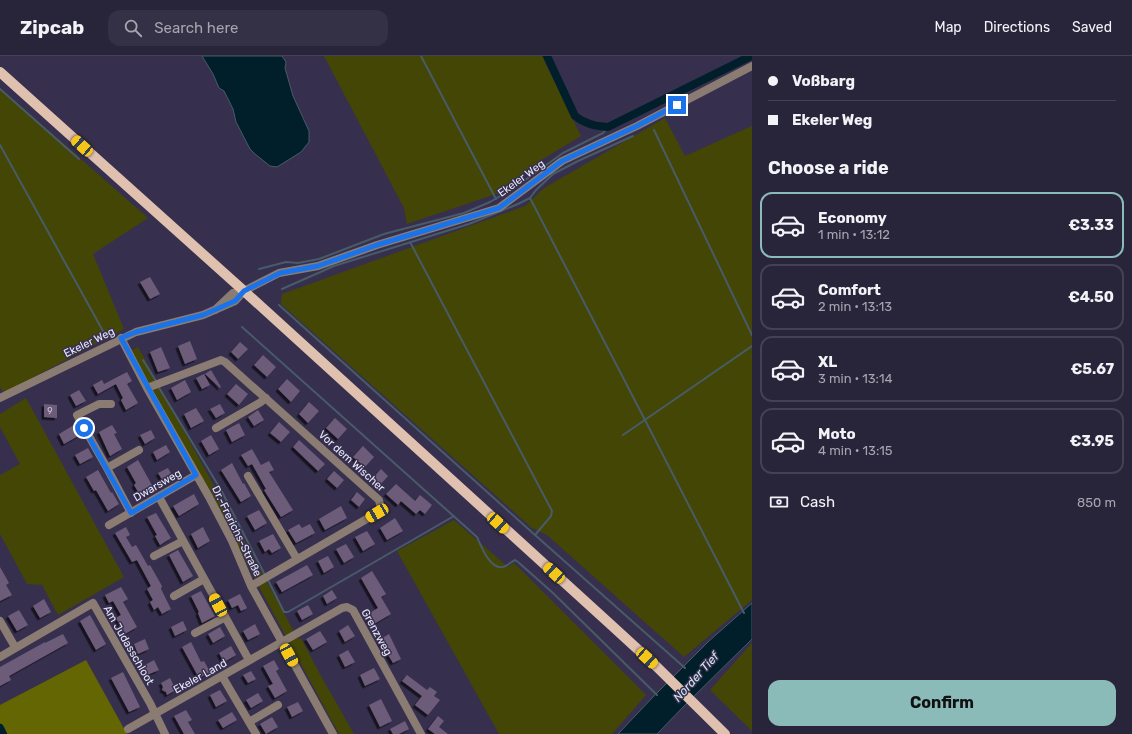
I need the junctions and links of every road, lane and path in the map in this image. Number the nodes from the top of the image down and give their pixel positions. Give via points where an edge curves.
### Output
1 (752, 66) edge
2 (0, 72) edge
3 (244, 291) junction
4 (121, 338) junction
5 (148, 388) junction
6 (0, 398) edge
7 (266, 398) junction
8 (111, 404) dead end
9 (216, 428) dead end
10 (139, 450) dead end
11 (107, 468) junction
12 (196, 475) junction
13 (248, 476) dead end
14 (159, 497) junction
15 (131, 513) junction
16 (109, 525) dead end
17 (183, 541) junction
18 (154, 556) dead end
19 (297, 559) junction
20 (204, 579) junction
21 (251, 586) junction
22 (174, 596) dead end
23 (224, 618) junction
24 (0, 620) edge
25 (195, 633) dead end
26 (282, 642) junction
27 (16, 647) junction
28 (0, 657) edge
29 (249, 660) junction
30 (222, 676) junction
31 (278, 705) dead end
32 (155, 714) junction
33 (249, 722) junction
34 (128, 729) dead end
35 (165, 734) edge
36 (256, 734) edge
37 (333, 734) edge
38 (421, 734) edge
39 (725, 734) edge

1 - 3 street, Ekeler Weg via 637,126 562,161 499,208 318,266 280,273
2 - 3 main road
3 - 4 street, Ekeler Weg via 235,301 198,317
3 - 39 main road via 657,667
4 - 5 street, Dr.-Frerichs-Straße
4 - 6 street, Ekeler Weg
5 - 7 street, Vor dem Wischer via 221,360
5 - 12 street, Dr.-Frerichs-Straße
7 - 9 street
7 - 19 street, Vor dem Wischer via 381,504 381,509 377,513
8 - 11 street via 99,404 77,415
10 - 11 street
11 - 15 street
12 - 14 street, Dwarsweg
12 - 21 street, Dr.-Frerichs-Straße via 232,541
13 - 19 street
14 - 15 street, Dwarsweg
14 - 17 street
15 - 16 street, Dwarsweg
17 - 18 street
17 - 20 street
19 - 21 street, Vor dem Wischer
20 - 22 street
20 - 23 street
21 - 26 street, Dr.-Frerichs-Straße
23 - 25 street
23 - 29 street
24 - 27 street
26 - 29 street, Ekeler Land
26 - 37 street, Dr.-Frerichs-Straße
26 - 38 street, Grenzweg via 342,608 353,610
27 - 28 street, Am Judasschloot
27 - 32 street, Am Judasschloot via 92,603
29 - 30 street, Ekeler Land
30 - 32 street, Ekeler Land
30 - 33 street
31 - 33 street
32 - 34 street, Ekeler Land
32 - 35 street, Am Judasschloot
33 - 36 street

